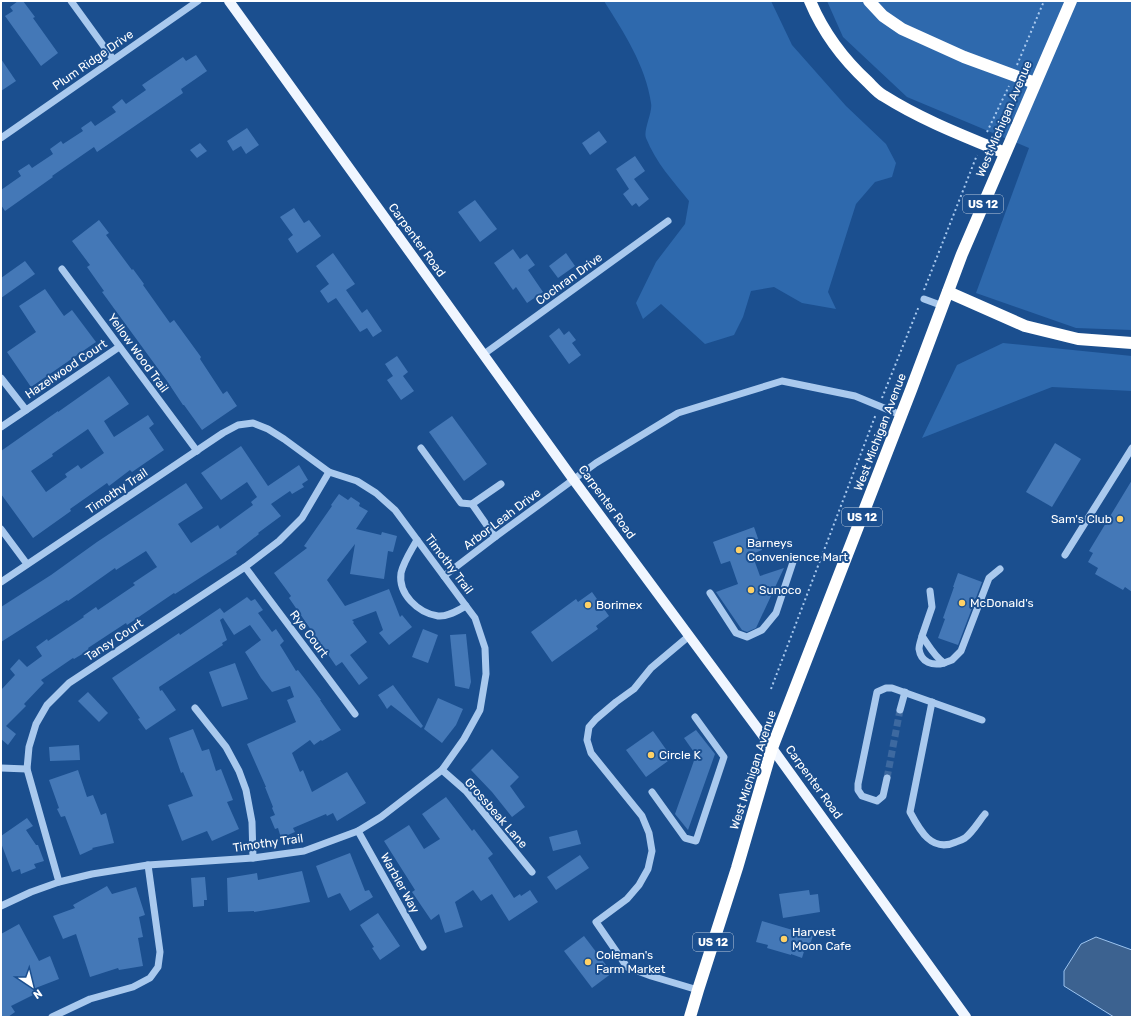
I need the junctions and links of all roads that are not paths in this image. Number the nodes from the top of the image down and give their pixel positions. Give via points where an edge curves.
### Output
1 (71, 1) edge
2 (198, 1) edge
3 (229, 1) edge
4 (810, 1) edge
5 (869, 1) edge
6 (1070, 1) edge
7 (113, 59) junction
8 (1035, 83) junction
9 (1, 138) edge
10 (1005, 153) junction
11 (668, 221) dead end
12 (62, 269) dead end
13 (948, 292) junction
14 (922, 298) road end
15 (943, 306) junction
16 (1132, 343) edge
17 (119, 347) junction
18 (484, 354) junction
19 (1, 378) edge
20 (26, 410) junction
21 (901, 415) junction
22 (1, 427) edge
23 (421, 448) dead end
24 (1132, 448) edge
25 (197, 450) junction
26 (329, 472) junction
27 (574, 480) junction
28 (501, 484) dead end
29 (472, 504) junction
30 (1, 529) edge
31 (495, 537) junction
32 (417, 540) junction
33 (1065, 555) dead end
34 (794, 559) dead end
35 (27, 564) junction
36 (245, 567) junction
37 (1000, 568) dead end
38 (444, 576) junction
39 (1, 582) edge
40 (930, 591) dead end
41 (710, 593) dead end
42 (466, 606) junction
43 (690, 636) junction
44 (922, 636) junction
45 (944, 663) junction
46 (905, 692) junction
47 (932, 702) junction
48 (195, 708) dead end
49 (900, 710) tunnel mouth
50 (355, 714) dead end
51 (695, 717) dead end
52 (982, 720) dead end
53 (772, 748) junction
54 (1, 768) edge
55 (27, 769) junction
56 (442, 770) junction
57 (887, 778) tunnel mouth
58 (652, 792) dead end
59 (985, 814) dead end
60 (358, 831) junction
61 (253, 858) junction
62 (148, 864) junction
63 (532, 872) dead end
64 (59, 882) junction
65 (1, 906) edge
66 (423, 947) dead end
67 (698, 990) junction
68 (64, 1014) edge
69 (52, 1017) edge
70 (690, 1017) edge
71 (966, 1017) edge

1 - 7 street
2 - 7 street, Plum Ridge Drive
3 - 18 main road, Carpenter Road
4 - 10 highway via 834,44 855,69 883,95 921,117
5 - 8 highway via 883,16 902,29 964,57
6 - 8 highway, West Michigan Avenue / US 12
7 - 9 street, Plum Ridge Drive
8 - 10 highway, West Michigan Avenue / US 12
10 - 13 highway, West Michigan Avenue / US 12
11 - 18 street, Cochran Drive
12 - 17 street, Yellow Wood Trail
13 - 15 highway, West Michigan Avenue / US 12
13 - 16 highway via 1024,326 1078,338
14 - 15 street
15 - 21 highway, West Michigan Avenue / US 12
17 - 20 street, Hazelwood Court
17 - 25 street, Yellow Wood Trail
18 - 27 main road, Carpenter Road
19 - 20 street, Hazelwood Court
20 - 22 street, Hazelwood Court
21 - 27 street, Arbor Leah Drive via 855,396 782,381 678,413 596,463
21 - 53 highway, West Michigan Avenue / US 12
23 - 29 street via 461,503
24 - 33 street
25 - 26 street, Timothy Trail via 238,425 253,424 268,428
25 - 35 street, Timothy Trail
26 - 32 street, Timothy Trail via 357,481 376,493 395,510
26 - 36 street, Tansy Court via 302,518 279,541
27 - 31 street, Arbor Leah Drive
27 - 43 main road, Carpenter Road
28 - 29 street
29 - 31 street
30 - 35 street
31 - 38 street, Arbor Leah Drive
32 - 38 street, Timothy Trail
32 - 42 street via 405,560 401,575 402,590 411,602 424,611 438,616
34 - 41 street via 776,613 762,630 748,637 736,633
35 - 39 street, Timothy Trail
36 - 50 street, Rye Court
36 - 55 street, Tansy Court via 68,683 48,704 36,724 29,747
37 - 45 street via 989,578 961,651 952,660
38 - 42 street, Timothy Trail
40 - 44 street via 932,607
42 - 56 street, Timothy Trail via 475,618 485,648 486,674 480,710
43 - 53 main road, Carpenter Road
43 - 67 street via 651,668 634,689 596,718 589,728 587,740 591,754 642,816 649,833 652,851 648,869 639,885 627,899 596,922 627,967
44 - 45 street
44 - 45 street via 919,648 923,657 928,663
46 - 47 street
46 - 49 street
46 - 57 street via 892,688 877,692 858,790 862,796 877,801 883,796
47 - 52 street
47 - 59 street via 910,812 918,828 930,841 942,845 965,838
48 - 61 street via 226,747 239,771 246,790 252,822
51 - 58 street via 724,757 696,841 685,838
53 - 67 highway, West Michigan Avenue / US 12 via 738,868
53 - 71 main road, Carpenter Road
54 - 55 street
55 - 64 street, Tansy Court
56 - 60 street, Timothy Trail via 381,817
56 - 63 street, Grossbeak Lane via 466,791
60 - 61 street, Timothy Trail via 304,851
60 - 66 street, Warbler Way
61 - 62 street, Timothy Trail
62 - 64 street, Timothy Trail
62 - 68 street via 160,952 158,967 150,978 134,988 90,999
64 - 65 street, Timothy Trail
67 - 70 highway, West Michigan Avenue / US 12
68 - 69 street

